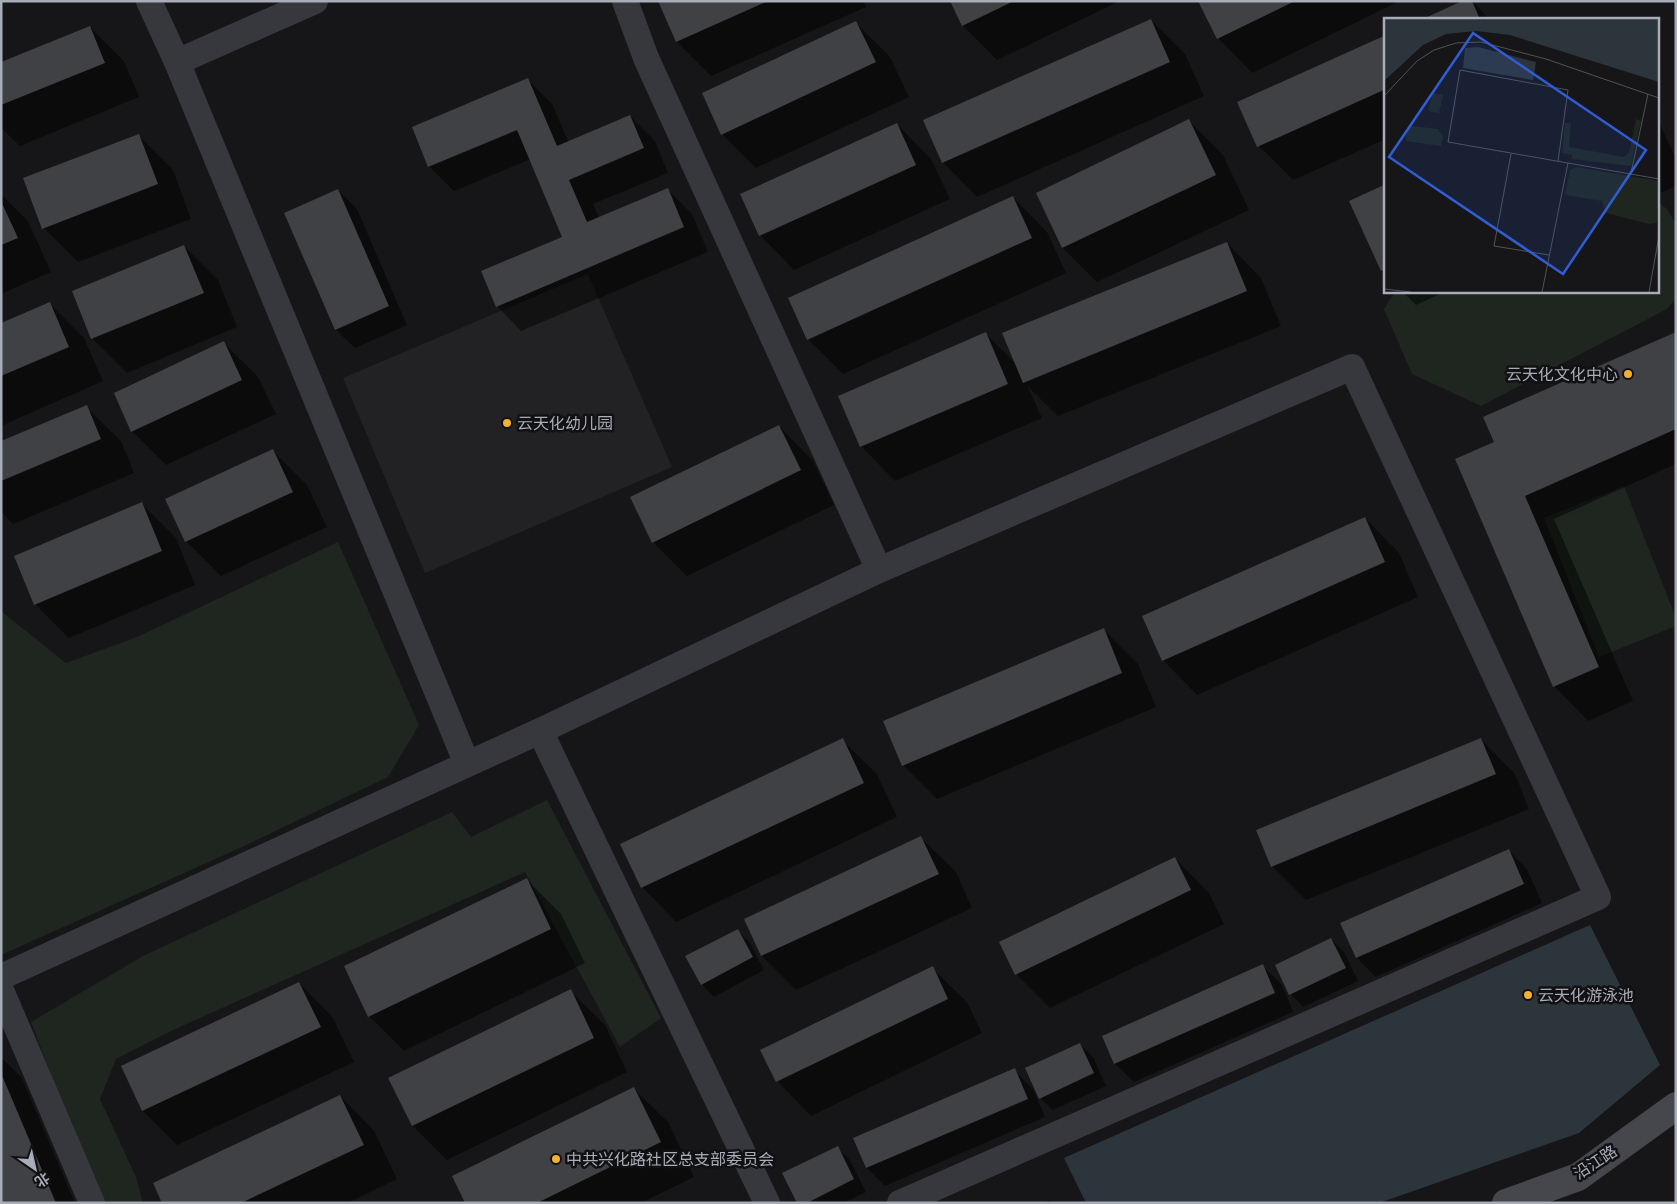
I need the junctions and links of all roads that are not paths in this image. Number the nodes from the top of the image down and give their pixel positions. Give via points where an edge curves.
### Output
1 (149, 1) edge
2 (315, 1) edge
3 (625, 1) edge
4 (177, 62) junction
5 (879, 570) junction
6 (540, 731) junction
7 (467, 764) junction
8 (1, 977) edge
9 (1, 990) edge
10 (1676, 1106) edge
11 (92, 1203) edge
12 (768, 1203) edge
13 (900, 1203) edge
14 (1506, 1203) edge

1 - 4 street
2 - 4 street
3 - 5 street via 646,58
4 - 7 street
5 - 6 street
5 - 13 street via 1352,367 1598,897
6 - 7 street
6 - 12 street
7 - 8 street
9 - 11 street
10 - 14 main road, 沿江路 via 1578,1176

